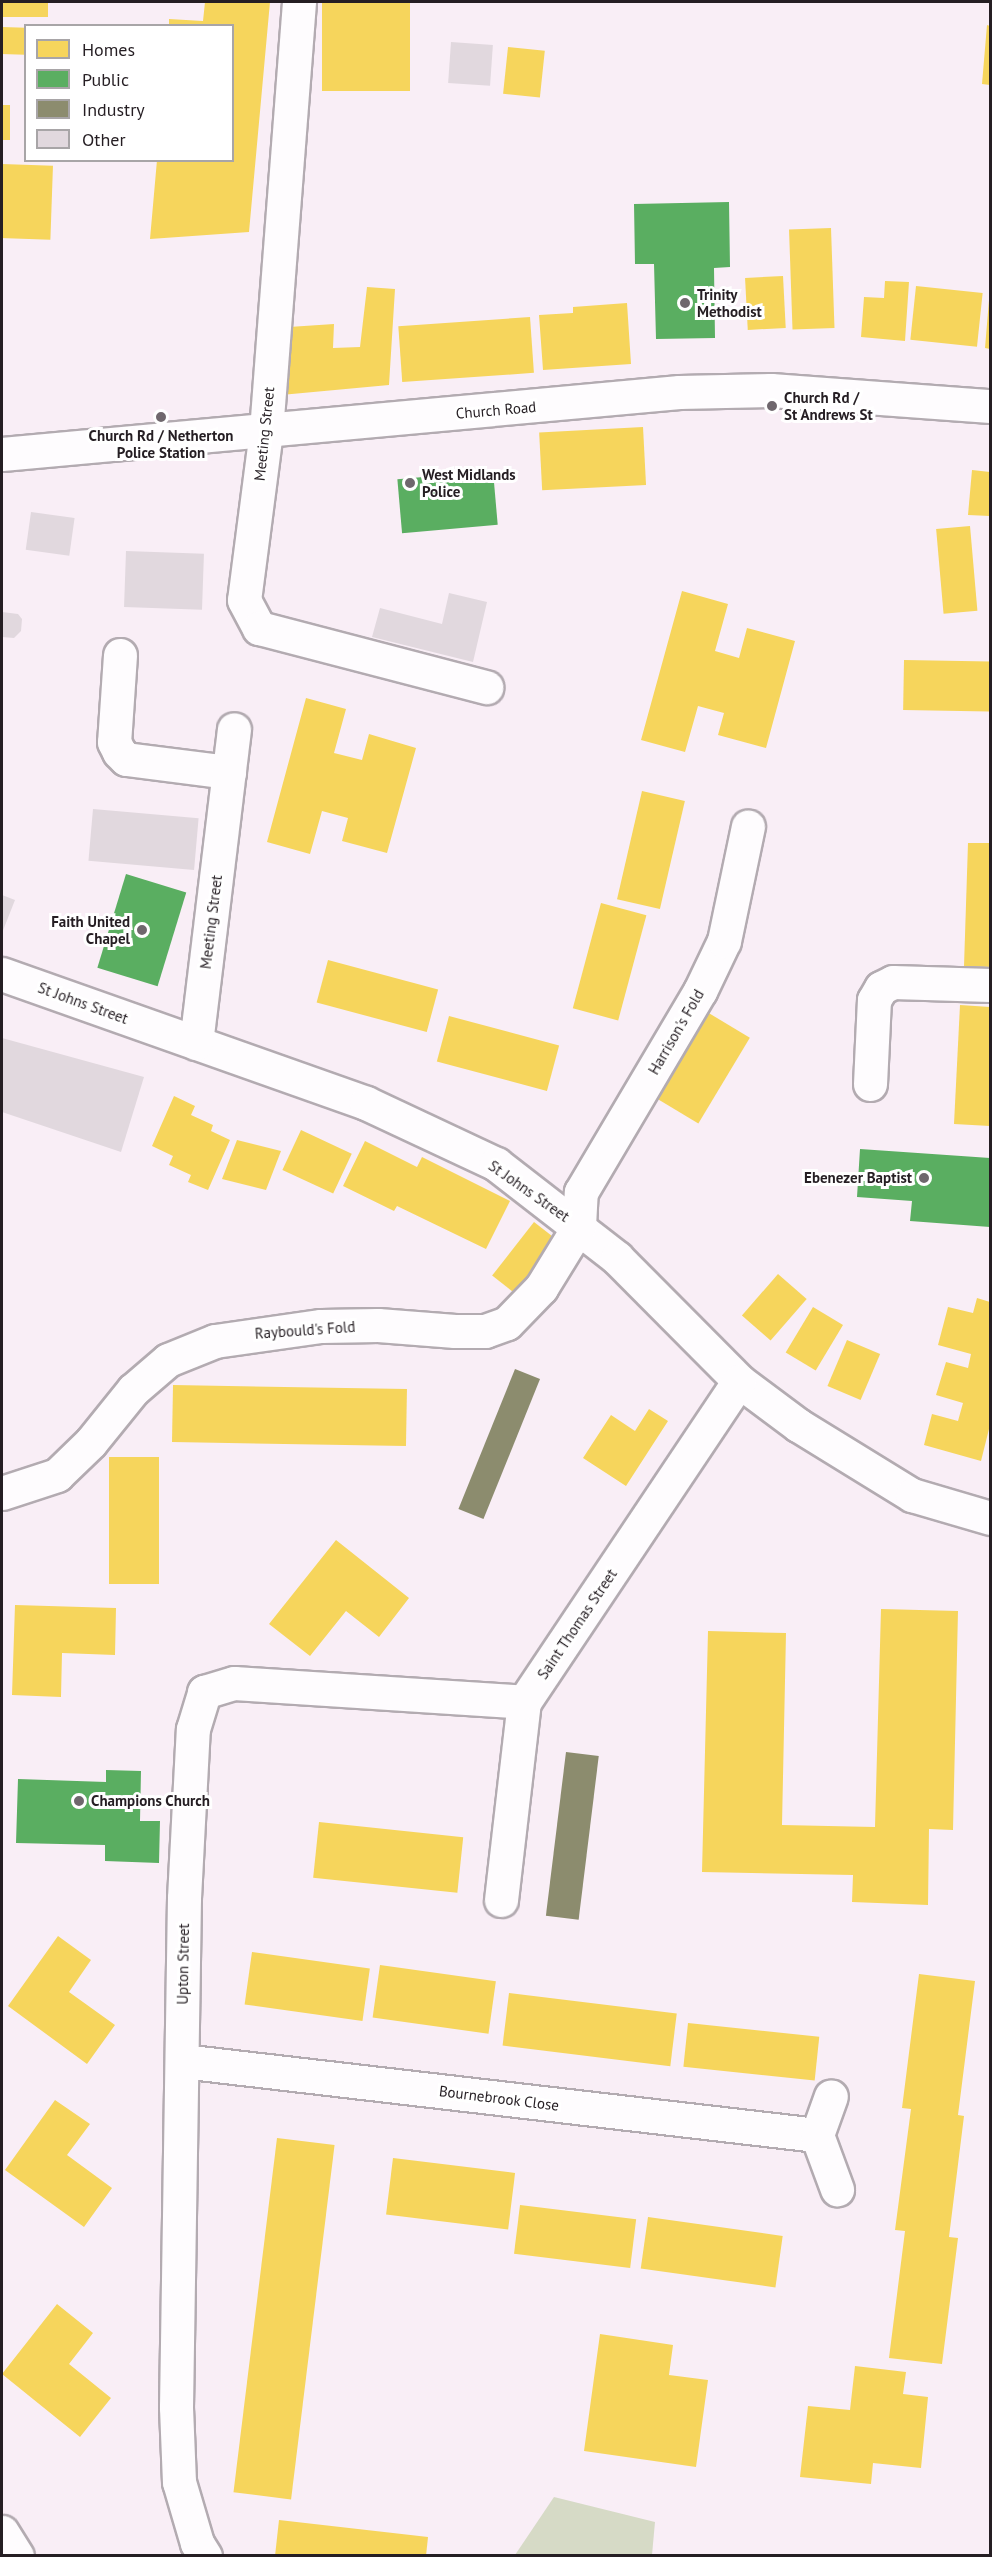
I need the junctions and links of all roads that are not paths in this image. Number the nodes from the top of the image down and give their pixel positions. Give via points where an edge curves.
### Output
1 (299, 2) edge
2 (990, 406) edge
3 (266, 431) junction
4 (2, 454) edge
5 (120, 655) dead end
6 (486, 687) dead end
7 (234, 729) dead end
8 (229, 772) junction
9 (748, 826) dead end
10 (2, 974) edge
11 (990, 985) edge
12 (196, 1043) junction
13 (870, 1084) dead end
14 (579, 1226) junction
15 (739, 1381) junction
16 (2, 1492) edge
17 (990, 1518) edge
18 (524, 1702) junction
19 (501, 1900) dead end
20 (182, 2061) junction
21 (831, 2096) dead end
22 (817, 2136) junction
23 (837, 2189) dead end
24 (2, 2532) edge
25 (17, 2556) edge
26 (205, 2556) edge

1 - 3 street, Meeting Street
2 - 3 street, Church Road via 781,391 679,392
3 - 4 street, Church Road
3 - 6 street, Meeting Street via 244,600 260,628
5 - 8 street via 114,742 119,752 126,759
7 - 8 street, Meeting Street
8 - 12 street, Meeting Street
9 - 14 street, Harrison's Fold via 724,941 700,991 581,1192
10 - 12 street, St Johns Street
11 - 13 street via 893,982 881,988 874,1000
12 - 14 street, St Johns Street via 366,1103 496,1164
14 - 15 street, St Johns Street via 617,1258
14 - 16 street, Raybould's Fold via 541,1288 507,1323 485,1331 321,1326 215,1341 159,1368 133,1390 91,1442 57,1475
15 - 17 street, St Johns Street via 798,1425 912,1495
15 - 18 street, Saint Thomas Street
18 - 19 street, Saint Thomas Street
18 - 20 street, Upton Street via 234,1683 204,1692 193,1730
20 - 22 street, Bournebrook Close
20 - 26 street, Upton Street via 176,2406 179,2482 197,2543
21 - 22 street
22 - 23 street
24 - 25 street

